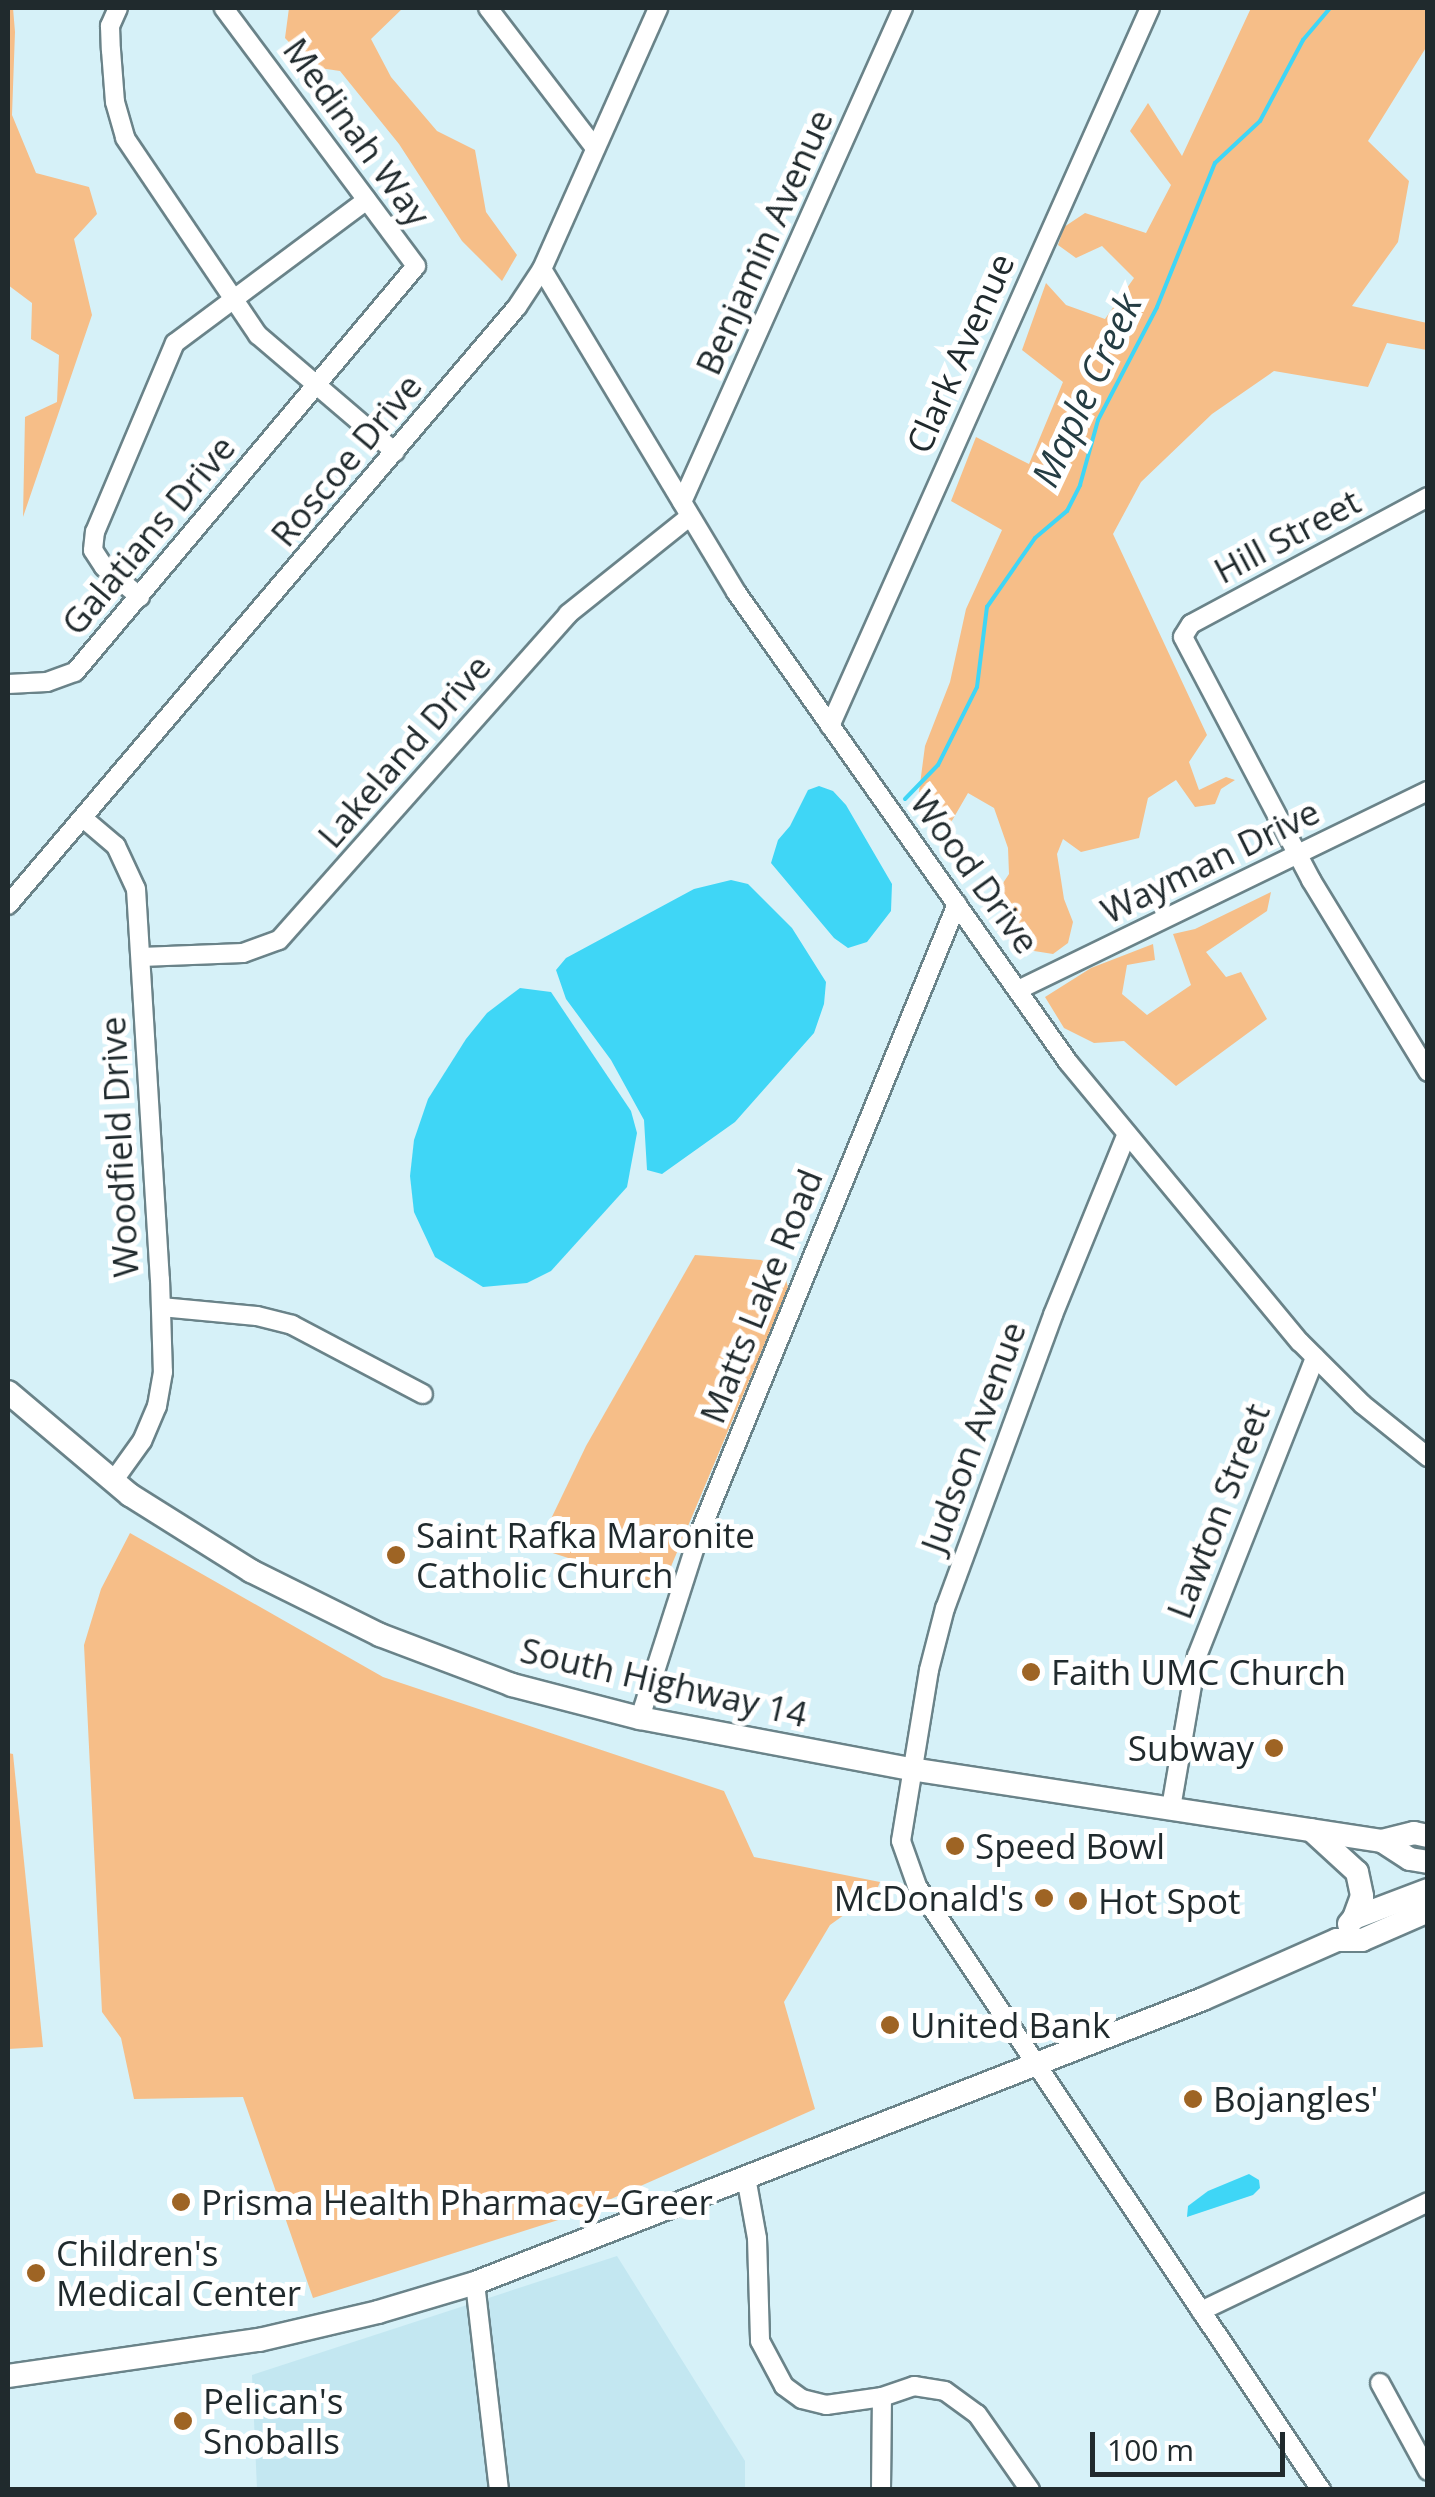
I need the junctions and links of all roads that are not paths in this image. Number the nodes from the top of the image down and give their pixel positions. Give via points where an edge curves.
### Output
1 (118, 8) edge
2 (224, 8) edge
3 (488, 8) edge
4 (658, 8) edge
5 (903, 8) edge
6 (1150, 8) edge
7 (595, 148) junction
8 (367, 200) junction
9 (542, 269) junction
10 (235, 297) junction
11 (315, 386) junction
12 (395, 452) junction
13 (1428, 497) edge
14 (686, 510) junction
15 (140, 598) junction
16 (8, 684) edge
17 (830, 726) junction
18 (1428, 791) edge
19 (83, 818) junction
20 (1298, 855) junction
21 (958, 904) junction
22 (8, 905) edge
23 (141, 957) junction
24 (1020, 989) junction
25 (1428, 1072) edge
26 (1126, 1136) junction
27 (161, 1307) junction
28 (1315, 1358) junction
29 (8, 1392) edge
30 (423, 1394) dead end
31 (1428, 1458) edge
32 (114, 1480) junction
33 (640, 1718) junction
34 (910, 1769) junction
35 (1171, 1808) junction
36 (1309, 1828) junction
37 (1428, 1836) edge
38 (1382, 1842) junction
39 (1428, 1862) edge
40 (1428, 1890) edge
41 (1428, 1911) edge
42 (1354, 1918) junction
43 (1428, 1924) edge
44 (1394, 1926) junction
45 (1337, 1940) junction
46 (1035, 2064) junction
47 (746, 2177) junction
48 (1428, 2202) edge
49 (474, 2284) junction
50 (1201, 2311) junction
51 (8, 2376) edge
52 (1380, 2383) dead end
53 (882, 2396) junction
54 (1422, 2446) edge
55 (1428, 2471) edge
56 (499, 2490) edge
57 (881, 2490) edge
58 (1030, 2490) edge
59 (1321, 2490) edge

1 - 10 street via 111,50 125,138
2 - 8 street, Medinah Way
3 - 7 street
4 - 7 street, Roscoe Drive
5 - 14 street, Benjamin Avenue
6 - 17 street, Clark Avenue
7 - 9 street, Roscoe Drive
8 - 10 street
8 - 11 street, Medinah Way via 416,266
9 - 12 street, Roscoe Drive via 498,333
9 - 14 street, Wood Drive
10 - 11 street via 258,335
10 - 15 street via 176,343 96,532 98,558
11 - 12 street
11 - 15 street, Galatians Drive
12 - 19 street, Roscoe Drive
13 - 20 street, Hill Street via 1191,624 1183,637
14 - 17 street, Wood Drive
14 - 23 street, Lakeland Drive via 568,614 279,940 244,953
15 - 16 street, Galatians Drive via 75,672
17 - 21 street, Wood Drive
18 - 20 street, Wayman Drive
19 - 22 street, Roscoe Drive
19 - 23 street, Woodfield Drive via 116,846 131,870
20 - 24 street, Wayman Drive
20 - 25 street
21 - 24 street, Wood Drive
21 - 33 street, Matts Lake Road via 698,1537
23 - 27 street, Woodfield Drive
24 - 26 street, Wood Drive
26 - 28 street, Wood Drive
26 - 34 street, Judson Avenue via 945,1608
27 - 30 street via 292,1325
27 - 32 street, Woodfield Drive via 157,1406
28 - 31 street, Wood Drive
28 - 35 street, Lawton Street via 1197,1656
29 - 32 main road, South Highway 14
32 - 33 main road, South Highway 14 via 251,1571 380,1635 512,1685
33 - 34 main road, South Highway 14
34 - 35 main road, South Highway 14
34 - 46 street, Judson Avenue via 901,1841 916,1886
35 - 36 main road, South Highway 14
36 - 38 main road, South Highway 14
36 - 42 main road via 1357,1872 1362,1896
37 - 38 main road, South Highway 14
38 - 39 main road, South Highway 14 via 1410,1860
40 - 42 main road
41 - 44 main road
42 - 45 main road
43 - 44 main road
44 - 45 main road via 1362,1940
45 - 46 main road
46 - 47 main road
46 - 50 street, Judson Avenue
47 - 49 main road
47 - 53 street via 757,2238 758,2330 772,2369 791,2392 815,2403
48 - 50 street
49 - 51 main road via 258,2340
49 - 56 street
50 - 59 street, Judson Avenue
52 - 54 street
53 - 57 street
53 - 58 street via 929,2386 960,2399
54 - 55 street

